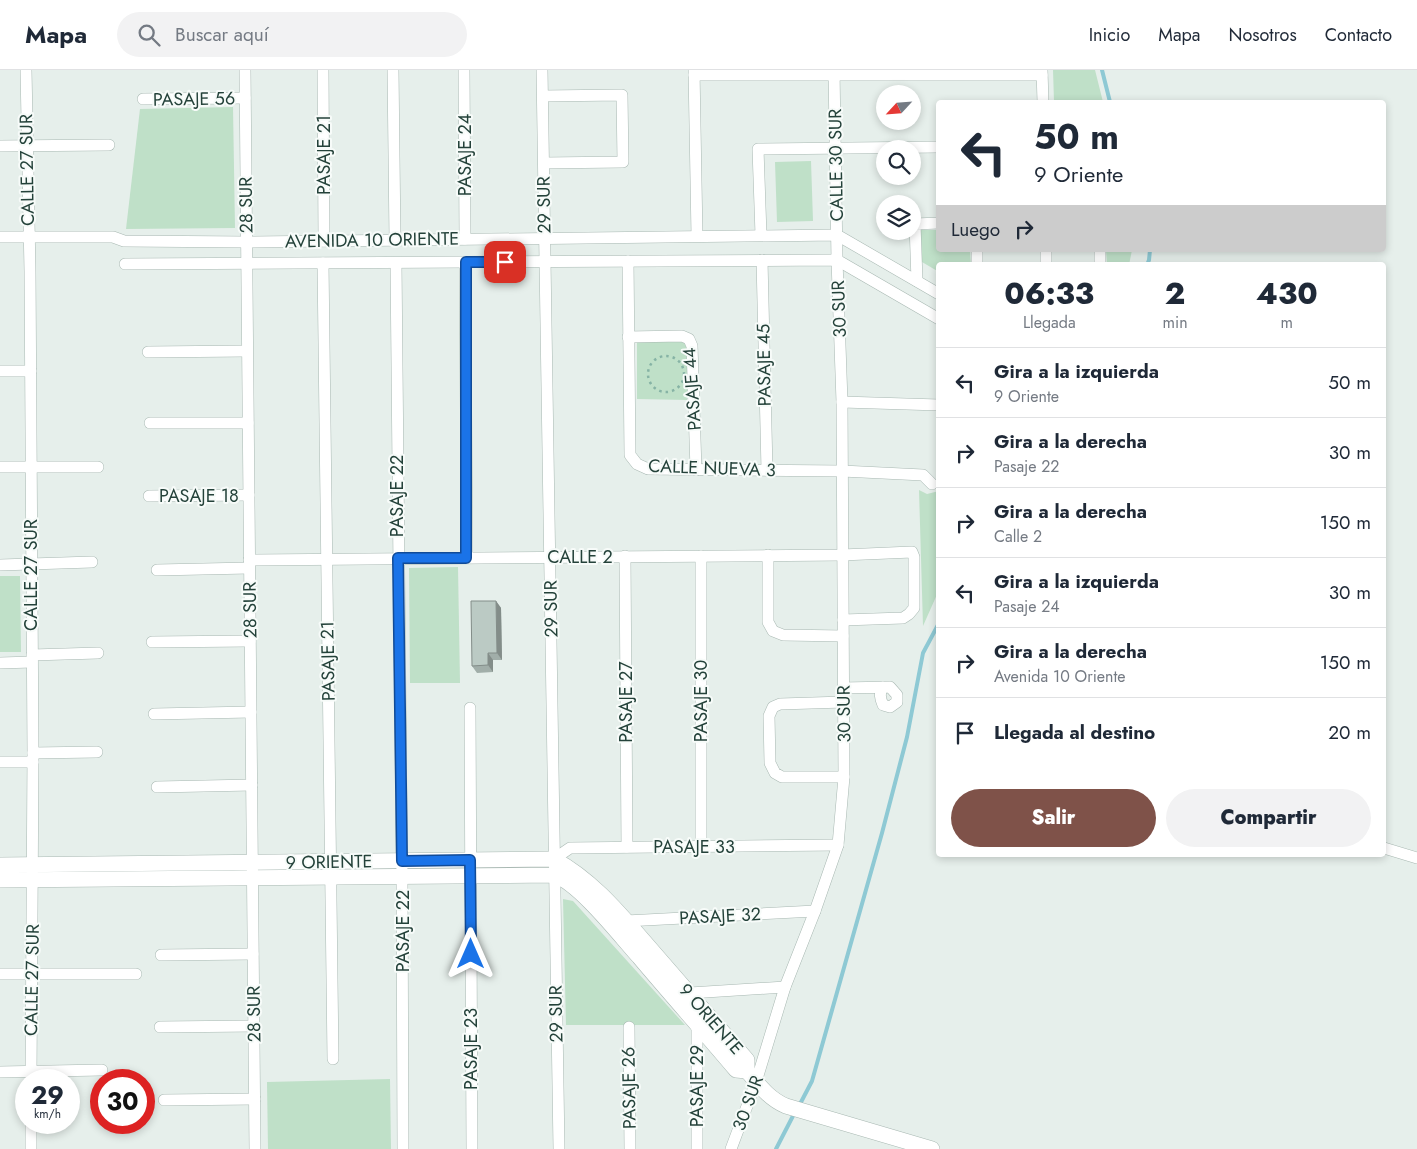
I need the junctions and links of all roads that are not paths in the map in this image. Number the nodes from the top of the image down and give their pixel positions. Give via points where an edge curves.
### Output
1 (26, 70) edge
2 (244, 70) edge
3 (323, 70) edge
4 (393, 70) edge
5 (464, 70) edge
6 (542, 70) edge
7 (694, 73) edge
8 (834, 73) edge
9 (1042, 73) edge
10 (543, 96) junction
11 (245, 98) junction
12 (143, 100) dead end
13 (1043, 100) edge
14 (109, 145) dead end
15 (0, 146) edge
16 (26, 146) junction
17 (936, 147) edge
18 (835, 149) junction
19 (544, 163) junction
20 (936, 223) edge
21 (837, 235) junction
22 (697, 236) junction
23 (762, 236) junction
24 (28, 237) junction
25 (0, 238) edge
26 (545, 238) junction
27 (465, 239) junction
28 (395, 240) junction
29 (324, 241) junction
30 (246, 242) junction
31 (762, 260) junction
32 (837, 260) junction
33 (628, 261) junction
34 (466, 262) junction
35 (545, 262) junction
36 (396, 263) junction
37 (125, 264) dead end
38 (246, 264) junction
39 (323, 264) junction
40 (916, 281) junction
41 (936, 292) edge
42 (936, 317) edge
43 (628, 337) junction
44 (247, 351) junction
45 (148, 352) dead end
46 (0, 371) edge
47 (31, 371) junction
48 (842, 402) junction
49 (936, 405) edge
50 (248, 422) junction
51 (150, 423) dead end
52 (31, 467) junction
53 (98, 467) dead end
54 (0, 468) edge
55 (696, 470) junction
56 (767, 470) junction
57 (842, 471) junction
58 (932, 484) dead end
59 (249, 495) junction
60 (149, 496) dead end
61 (768, 555) junction
62 (842, 555) junction
63 (626, 556) junction
64 (700, 556) junction
65 (550, 557) junction
66 (398, 558) junction
67 (466, 558) junction
68 (327, 559) junction
69 (92, 562) dead end
70 (31, 564) junction
71 (249, 564) junction
72 (0, 565) edge
73 (157, 570) dead end
74 (843, 620) junction
75 (843, 636) junction
76 (250, 641) junction
77 (152, 642) dead end
78 (98, 653) dead end
79 (32, 659) junction
80 (0, 663) edge
81 (883, 687) dead end
82 (843, 688) junction
83 (844, 702) junction
84 (470, 708) dead end
85 (251, 712) junction
86 (154, 714) dead end
87 (97, 752) dead end
88 (33, 758) junction
89 (0, 762) edge
90 (844, 777) junction
91 (252, 786) junction
92 (157, 787) dead end
93 (838, 845) junction
94 (627, 847) junction
95 (701, 847) junction
96 (1386, 849) edge
97 (1417, 858) edge
98 (470, 860) junction
99 (554, 860) junction
100 (402, 861) junction
101 (252, 862) junction
102 (331, 862) junction
103 (0, 865) edge
104 (32, 865) junction
105 (470, 876) junction
106 (554, 876) junction
107 (402, 877) junction
108 (252, 878) junction
109 (331, 878) junction
110 (0, 880) edge
111 (32, 880) junction
112 (815, 911) junction
113 (626, 921) junction
114 (253, 954) junction
115 (161, 956) dead end
116 (0, 974) edge
117 (33, 974) junction
118 (136, 974) dead end
119 (785, 987) junction
120 (690, 993) junction
121 (697, 1024) junction
122 (254, 1026) junction
123 (160, 1027) dead end
124 (629, 1027) dead end
125 (333, 1059) dead end
126 (31, 1069) edge
127 (0, 1072) edge
128 (15, 1074) edge
129 (752, 1077) junction
130 (255, 1099) junction
131 (164, 1100) dead end
132 (31, 1134) edge
133 (31, 1149) edge
134 (255, 1149) edge
135 (403, 1149) edge
136 (472, 1149) edge
137 (558, 1149) edge
138 (630, 1149) edge
139 (697, 1149) edge
140 (731, 1149) edge
141 (932, 1149) edge

1 - 16 street, CALLE 27 SUR
2 - 11 street, 28 SUR
3 - 29 street, PASAJE 21
4 - 28 street
5 - 27 street, PASAJE 24
6 - 10 street, 29 SUR
7 - 8 street
7 - 22 street
8 - 9 street
8 - 18 street, CALLE 30 SUR
9 - 13 street
10 - 19 street, 29 SUR
10 - 19 street via 622,95 623,162
11 - 12 street, PASAJE 56
11 - 30 street, 28 SUR
14 - 16 street
15 - 16 street
16 - 24 street, CALLE 27 SUR
17 - 18 street
18 - 21 street, CALLE 30 SUR
18 - 23 street via 758,149
19 - 26 street, 29 SUR
20 - 40 street via 914,224
21 - 23 street, AVENIDA 10 ORIENTE
21 - 32 street, CALLE 30 SUR
21 - 40 street
22 - 23 street, AVENIDA 10 ORIENTE
22 - 26 street, AVENIDA 10 ORIENTE
24 - 25 street, AVENIDA 10 ORIENTE
24 - 30 street, AVENIDA 10 ORIENTE
24 - 47 street, CALLE 27 SUR
26 - 27 street, AVENIDA 10 ORIENTE
26 - 35 street, 29 SUR
27 - 28 street, AVENIDA 10 ORIENTE
28 - 29 street, AVENIDA 10 ORIENTE
29 - 30 street, AVENIDA 10 ORIENTE
30 - 38 street, 28 SUR
31 - 32 street, AVENIDA 10 ORIENTE
31 - 33 street, AVENIDA 10 ORIENTE
31 - 56 street, PASAJE 45
32 - 42 street
32 - 48 street, 30 SUR
33 - 35 street, AVENIDA 10 ORIENTE
33 - 43 street, CALLE NUEVA 3
34 - 35 street, AVENIDA 10 ORIENTE
34 - 36 street, AVENIDA 10 ORIENTE
34 - 67 street
35 - 65 street, 29 SUR
36 - 39 street, AVENIDA 10 ORIENTE
36 - 66 street, PASAJE 22
37 - 38 street, AVENIDA 10 ORIENTE
38 - 39 street, AVENIDA 10 ORIENTE
38 - 44 street, 28 SUR
39 - 68 street, PASAJE 21
40 - 41 street
43 - 55 street, CALLE NUEVA 3 via 630,455 637,464 648,469
43 - 55 street, PASAJE 44 via 682,336 689,339 692,346
44 - 45 street
44 - 50 street, 28 SUR
46 - 47 street
47 - 52 street, CALLE 27 SUR
48 - 49 street
48 - 57 street, 30 SUR
50 - 51 street
50 - 59 street, 28 SUR
52 - 53 street
52 - 54 street
52 - 70 street, CALLE 27 SUR
55 - 56 street, CALLE NUEVA 3
56 - 57 street, CALLE NUEVA 3
57 - 58 street, CALLE NUEVA 3 via 923,475
57 - 62 street, 30 SUR
59 - 60 street, PASAJE 18
59 - 71 street, 28 SUR
61 - 62 street, CALLE 2
61 - 64 street, CALLE 2
61 - 75 street via 768,622 773,631 783,635
62 - 74 street, 30 SUR
62 - 74 street, CALLE 2 via 912,552 914,557 914,608 910,614 903,618
63 - 64 street, CALLE 2
63 - 65 street, CALLE 2
63 - 94 street, PASAJE 27
64 - 95 street, PASAJE 30
65 - 67 street, CALLE 2
65 - 99 street, 29 SUR
66 - 67 street, CALLE 2
66 - 68 street, CALLE 2
66 - 100 street, PASAJE 22
68 - 71 street, CALLE 2
68 - 102 street, PASAJE 21
69 - 70 street
70 - 72 street
70 - 79 street, CALLE 27 SUR
71 - 73 street, CALLE 2
71 - 76 street, 28 SUR
74 - 75 street, 30 SUR
75 - 82 street, 30 SUR
76 - 77 street
76 - 85 street, 28 SUR
78 - 79 street
79 - 80 street
79 - 88 street, CALLE 27 SUR
81 - 82 street
82 - 83 street, 30 SUR
83 - 90 street, 30 SUR
83 - 90 street via 780,704 772,708 769,716 770,763 775,773 782,776
84 - 98 street, PASAJE 23
85 - 86 street
85 - 91 street, 28 SUR
87 - 88 street
88 - 89 street
88 - 104 street, CALLE 27 SUR
90 - 93 street, 30 SUR
91 - 92 street
91 - 101 street, 28 SUR
93 - 95 street, PASAJE 33
93 - 112 street, 30 SUR
94 - 95 street, PASAJE 33
94 - 99 street, PASAJE 33 via 570,848
96 - 97 street
98 - 99 street, 9 ORIENTE
98 - 100 street, 9 ORIENTE
98 - 105 street, PASAJE 23
99 - 106 street, 29 SUR
99 - 113 street, 9 ORIENTE via 589,883
100 - 102 street, 9 ORIENTE
100 - 107 street, PASAJE 22
101 - 102 street, 9 ORIENTE
101 - 104 street, 9 ORIENTE
101 - 108 street, 28 SUR
102 - 109 street, PASAJE 21
103 - 104 street, 9 ORIENTE
104 - 111 street, CALLE 27 SUR
105 - 106 street, 9 ORIENTE
105 - 107 street, 9 ORIENTE
105 - 136 street, PASAJE 23
106 - 121 street, 9 ORIENTE via 560,877 580,894 612,927
106 - 137 street, 29 SUR
107 - 109 street, 9 ORIENTE
107 - 135 street, PASAJE 22
108 - 109 street, 9 ORIENTE
108 - 111 street, 9 ORIENTE
108 - 114 street, 28 SUR
109 - 125 street, PASAJE 21
110 - 111 street, 9 ORIENTE
111 - 117 street, CALLE 27 SUR
112 - 113 street, PASAJE 32
112 - 119 street, 30 SUR
113 - 120 street, 9 ORIENTE
114 - 115 street
114 - 122 street, 28 SUR
116 - 117 street
117 - 118 street
117 - 126 street, CALLE 27 SUR
119 - 120 street
119 - 129 street, 30 SUR
120 - 129 street, 9 ORIENTE via 747,1060
121 - 129 street, 9 ORIENTE via 736,1070
121 - 139 street, PASAJE 29
122 - 123 street
122 - 130 street, 28 SUR
124 - 138 street, PASAJE 26
127 - 128 street
129 - 140 street, 30 SUR
129 - 141 street via 776,1102
130 - 131 street
130 - 134 street, 28 SUR
132 - 133 street

